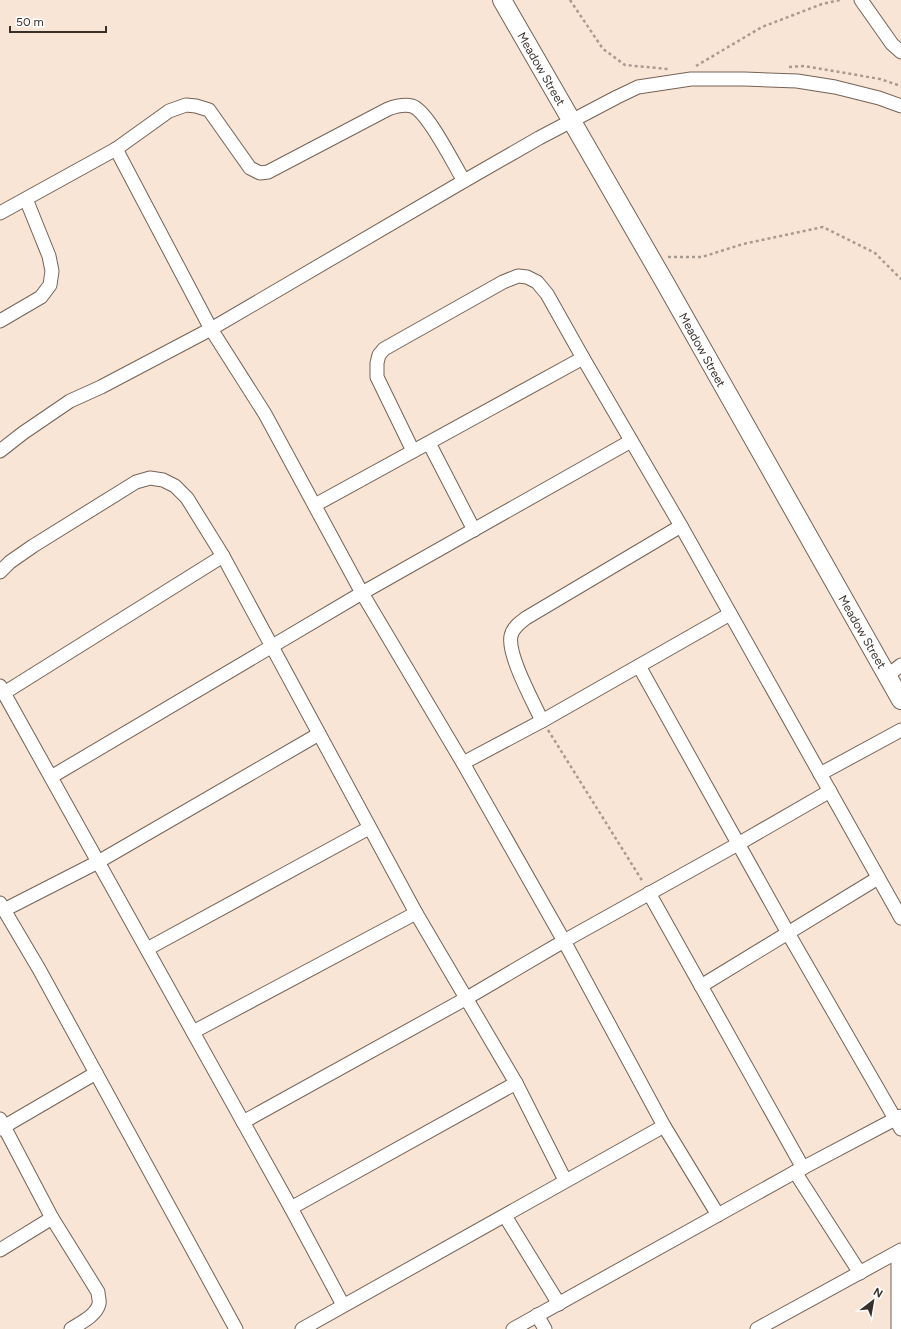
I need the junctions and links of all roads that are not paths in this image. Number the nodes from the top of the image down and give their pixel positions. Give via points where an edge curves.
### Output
1 (502, 0) edge
2 (861, 0) edge
3 (901, 52) edge
4 (901, 106) edge
5 (571, 121) junction
6 (116, 149) junction
7 (464, 181) junction
8 (26, 199) junction
9 (0, 213) edge
10 (0, 322) edge
11 (211, 329) junction
12 (582, 358) junction
13 (632, 441) junction
14 (429, 443) junction
15 (0, 451) edge
16 (413, 451) junction
17 (315, 505) junction
18 (681, 526) junction
19 (474, 530) junction
20 (223, 556) junction
21 (0, 572) edge
22 (362, 593) junction
23 (730, 614) junction
24 (272, 646) junction
25 (901, 665) edge
26 (638, 666) junction
27 (887, 676) junction
28 (2, 689) edge
29 (901, 700) edge
30 (542, 721) junction
31 (901, 730) edge
32 (319, 734) junction
33 (464, 763) junction
34 (820, 774) junction
35 (51, 777) junction
36 (830, 791) junction
37 (369, 828) junction
38 (738, 844) junction
39 (98, 862) junction
40 (878, 878) junction
41 (649, 893) junction
42 (2, 906) edge
43 (416, 913) junction
44 (901, 918) edge
45 (788, 933) junction
46 (564, 941) junction
47 (147, 949) junction
48 (701, 986) junction
49 (467, 998) junction
50 (193, 1032) junction
51 (96, 1073) junction
52 (516, 1083) junction
53 (899, 1121) edge
54 (243, 1122) junction
55 (1, 1125) edge
56 (664, 1126) junction
57 (799, 1170) junction
58 (565, 1180) junction
59 (291, 1208) junction
60 (718, 1215) junction
61 (505, 1216) junction
62 (52, 1218) junction
63 (0, 1250) edge
64 (900, 1251) edge
65 (860, 1273) junction
66 (558, 1304) junction
67 (343, 1305) junction
68 (537, 1315) junction
69 (71, 1329) edge
70 (236, 1329) edge
71 (302, 1329) edge
72 (513, 1329) edge
73 (545, 1329) edge
74 (757, 1329) edge
75 (898, 1329) edge

1 - 5 street, Meadow Street
2 - 3 street via 892,44
4 - 5 street via 835,87 797,81 691,79 638,87
5 - 7 street
5 - 27 street, Meadow Street
6 - 7 street via 169,110 186,105 196,106 208,110 250,168 260,173 268,172 388,109 408,105 420,111 429,121
6 - 8 street
6 - 11 street
7 - 11 street
8 - 9 street
8 - 10 street via 49,256 52,271 50,285 41,297
11 - 15 street via 70,401
11 - 17 street via 265,414
12 - 13 street
12 - 14 street
12 - 16 street via 537,282 518,276 487,290 384,349 379,355 377,377
13 - 18 street
13 - 19 street
14 - 16 street
14 - 19 street
16 - 17 street
17 - 22 street
18 - 23 street
18 - 30 street via 526,618 514,628 510,637 512,651
19 - 22 street
20 - 21 street via 187,498 175,486 163,480 150,478 136,482 33,546
20 - 24 street
20 - 28 street
22 - 24 street
22 - 33 street
23 - 26 street
23 - 34 street
24 - 32 street
24 - 35 street
25 - 27 street
26 - 30 street
26 - 38 street
27 - 29 street, Meadow Street
28 - 35 street
30 - 33 street
31 - 34 street
32 - 37 street
32 - 39 street
33 - 46 street
34 - 36 street
35 - 39 street
36 - 38 street
36 - 40 street
37 - 43 street
37 - 47 street
38 - 41 street
38 - 45 street
39 - 42 street
39 - 47 street
40 - 44 street
40 - 45 street
41 - 46 street
41 - 48 street
42 - 51 street
43 - 49 street
43 - 50 street
45 - 48 street
45 - 53 street
46 - 49 street
46 - 56 street
47 - 50 street
48 - 57 street
49 - 52 street
49 - 54 street
50 - 54 street
51 - 55 street
51 - 70 street
52 - 58 street
52 - 59 street
53 - 57 street
54 - 59 street
55 - 62 street
56 - 58 street
56 - 60 street
57 - 60 street
57 - 65 street
58 - 61 street
59 - 67 street
60 - 66 street
61 - 66 street
61 - 67 street
62 - 63 street
62 - 69 street via 98,1292 100,1303 92,1314
64 - 65 street
64 - 75 street
65 - 74 street
66 - 68 street
67 - 71 street
68 - 72 street
68 - 73 street

